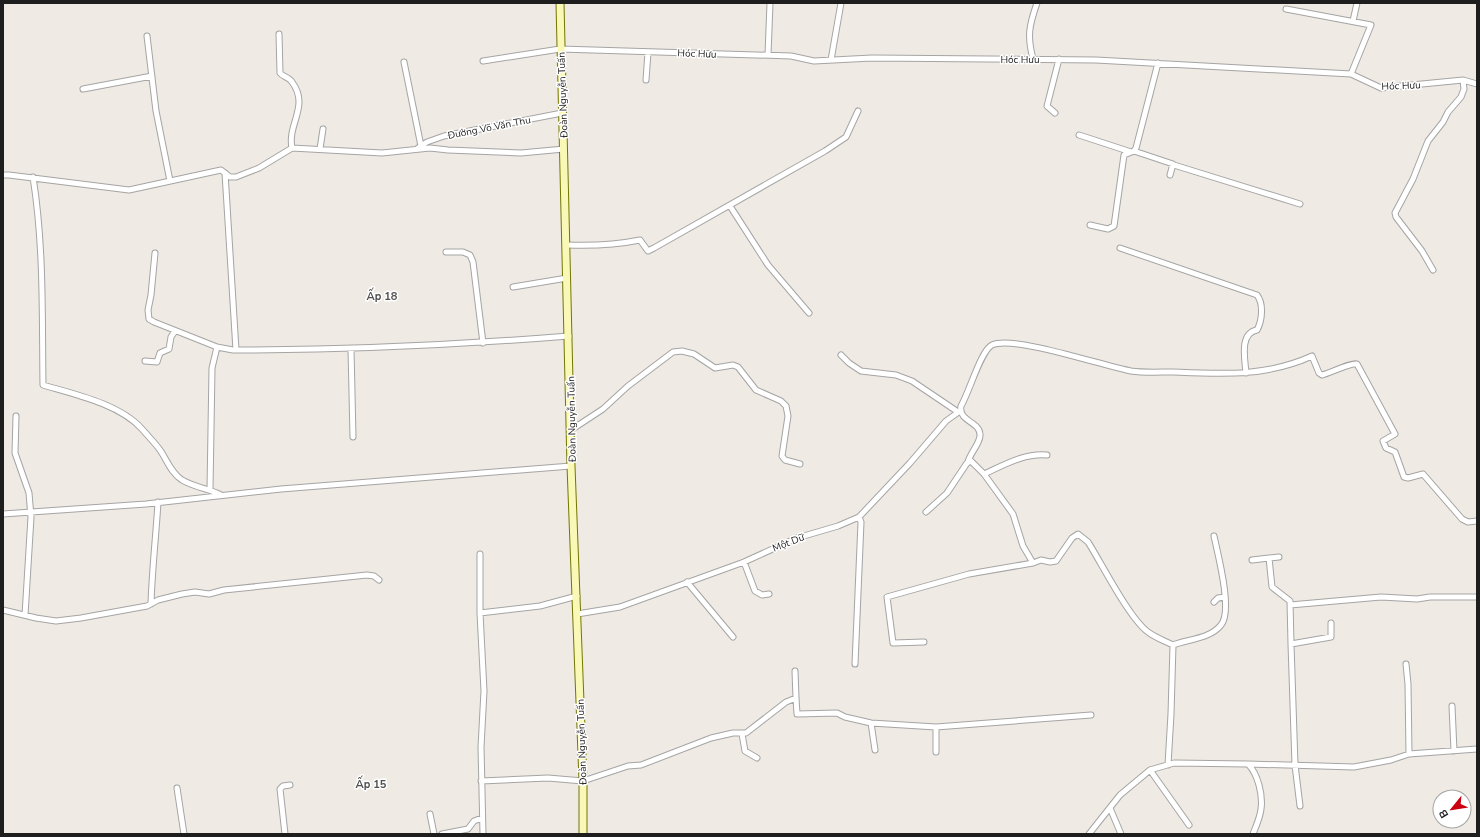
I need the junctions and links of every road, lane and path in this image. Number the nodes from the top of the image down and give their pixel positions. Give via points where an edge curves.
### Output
1 (560, 3) edge
2 (770, 3) edge
3 (841, 3) edge
4 (1037, 3) edge
5 (1357, 3) edge
6 (1286, 9) dead end
7 (1353, 20) junction
8 (279, 34) dead end
9 (147, 36) dead end
10 (560, 49) junction
11 (648, 52) junction
12 (768, 56) junction
13 (1033, 59) junction
14 (1059, 59) junction
15 (831, 60) junction
16 (483, 61) dead end
17 (404, 62) dead end
18 (1158, 63) junction
19 (1351, 74) junction
20 (152, 76) junction
21 (646, 80) dead end
22 (1464, 80) junction
23 (1477, 84) edge
24 (83, 90) dead end
25 (858, 111) dead end
26 (562, 113) junction
27 (1055, 113) dead end
28 (323, 129) dead end
29 (1079, 135) dead end
30 (420, 147) junction
31 (292, 148) junction
32 (320, 149) junction
33 (564, 149) junction
34 (1133, 151) junction
35 (1174, 165) junction
36 (225, 173) junction
37 (3, 175) edge
38 (1170, 175) dead end
39 (33, 178) junction
40 (170, 181) junction
41 (1300, 204) dead end
42 (730, 206) junction
43 (1090, 225) dead end
44 (567, 245) junction
45 (1120, 248) dead end
46 (446, 252) dead end
47 (155, 253) dead end
48 (1433, 270) dead end
49 (568, 278) junction
50 (513, 287) dead end
51 (809, 313) dead end
52 (175, 331) junction
53 (569, 336) junction
54 (483, 343) junction
55 (217, 347) junction
56 (351, 349) junction
57 (236, 350) junction
58 (841, 355) dead end
59 (145, 361) dead end
60 (1246, 373) junction
61 (959, 412) junction
62 (16, 416) dead end
63 (571, 430) junction
64 (354, 437) dead end
65 (1047, 455) dead end
66 (968, 462) junction
67 (800, 464) dead end
68 (571, 466) junction
69 (984, 474) junction
70 (210, 489) junction
71 (222, 496) junction
72 (158, 502) junction
73 (30, 512) junction
74 (926, 512) dead end
75 (3, 514) edge
76 (859, 517) junction
77 (1477, 521) edge
78 (1214, 536) dead end
79 (480, 554) dead end
80 (1279, 557) dead end
81 (1269, 558) junction
82 (1252, 560) dead end
83 (744, 562) junction
84 (1033, 563) junction
85 (379, 580) dead end
86 (687, 582) junction
87 (769, 594) dead end
88 (577, 596) junction
89 (1225, 597) junction
90 (1477, 597) edge
91 (1214, 602) dead end
92 (151, 604) junction
93 (1290, 605) junction
94 (3, 610) edge
95 (480, 614) junction
96 (577, 614) junction
97 (25, 615) junction
98 (1331, 623) dead end
99 (733, 637) dead end
100 (924, 642) dead end
101 (1173, 644) junction
102 (1291, 644) junction
103 (855, 664) dead end
104 (1406, 664) dead end
105 (795, 671) dead end
106 (796, 698) junction
107 (1452, 706) dead end
108 (1091, 715) dead end
109 (871, 723) junction
110 (936, 726) junction
111 (742, 734) junction
112 (1477, 749) edge
113 (875, 750) dead end
114 (1454, 750) junction
115 (936, 752) dead end
116 (1409, 754) junction
117 (757, 758) dead end
118 (1248, 764) junction
119 (1168, 765) junction
120 (1295, 765) junction
121 (1150, 770) junction
122 (481, 781) junction
123 (583, 781) junction
124 (290, 785) dead end
125 (177, 788) dead end
126 (1300, 806) dead end
127 (1110, 808) junction
128 (430, 814) dead end
129 (482, 818) junction
130 (1189, 825) dead end
131 (184, 834) edge
132 (284, 834) edge
133 (434, 834) edge
134 (442, 834) edge
135 (483, 834) edge
136 (583, 834) edge
137 (1089, 834) edge
138 (1122, 834) edge
139 (1254, 834) edge

1 - 10 main road, Đoàn Nguyễn Tuấn
2 - 12 street
3 - 15 street
4 - 13 street via 1031,18 1028,40
5 - 7 street
6 - 7 street
7 - 19 street via 1371,25
8 - 31 street via 280,73 292,80 299,98
9 - 20 street
10 - 11 street, Hóc Hưu
10 - 16 street, Hóc Hưu
10 - 26 main road, Đoàn Nguyễn Tuấn
11 - 12 street, Hóc Hưu
11 - 21 street
12 - 15 street, Hóc Hưu via 791,56 814,61
13 - 14 street, Hóc Hưu
13 - 15 street, Hóc Hưu
14 - 18 street, Hóc Hưu
14 - 27 street via 1048,106
17 - 30 street
18 - 19 street, Hóc Hưu
18 - 34 street
19 - 22 street, Hóc Hưu via 1381,88
20 - 24 street
20 - 40 street
22 - 23 street, Hóc Hưu
22 - 48 street via 1461,97 1428,141 1413,179 1395,213
25 - 42 street via 846,137
26 - 30 street, Đường Võ Văn Thu via 444,136
26 - 33 main road, Đoàn Nguyễn Tuấn
28 - 32 street
29 - 34 street
30 - 32 street via 382,153
30 - 33 street via 521,153
31 - 32 street
31 - 36 street via 246,174 230,177
33 - 44 main road, Đoàn Nguyễn Tuấn
34 - 35 street
34 - 43 street via 1124,155 1114,226 1108,229
35 - 38 street
35 - 41 street
36 - 40 street via 221,170
36 - 57 street
37 - 39 street
39 - 40 street via 129,190
39 - 70 street via 41,248 43,386 83,396 133,421 160,450 167,465 181,479 200,488
42 - 44 street via 648,251 640,240 596,246
42 - 51 street via 768,265
44 - 49 main road, Đoàn Nguyễn Tuấn
45 - 60 street via 1258,295 1261,301 1260,325 1246,336
46 - 54 street via 463,252 470,255 473,262
47 - 52 street via 149,318
49 - 50 street
49 - 53 main road, Đoàn Nguyễn Tuấn
52 - 55 street
52 - 59 street via 169,349 160,353 157,362
53 - 54 street
53 - 63 main road, Đoàn Nguyễn Tuấn
54 - 56 street
55 - 57 street
55 - 70 street via 212,368
56 - 57 street
56 - 64 street
58 - 61 street via 861,371 896,375 912,381
60 - 61 street via 1233,375 1132,371 1025,344 1005,342 988,347 976,368
60 - 77 street via 1287,367 1312,356 1322,375 1356,362 1395,434 1383,441 1386,448 1395,452 1404,477 1423,474 1462,520
61 - 66 street via 980,432 979,440
61 - 76 street, Một Dữ via 946,420 910,464
62 - 73 street via 15,453 29,493
63 - 67 street via 603,409 628,386 673,352 688,352 701,357 715,368 738,367 756,390 781,401 786,406 788,416 782,456 785,460
63 - 68 main road, Đoàn Nguyễn Tuấn
65 - 69 street via 1032,455 1018,459
66 - 69 street via 971,461
66 - 74 street via 947,493
68 - 71 street
68 - 88 main road, Đoàn Nguyễn Tuấn
69 - 84 street via 1013,514 1023,546
70 - 71 street
71 - 72 street
72 - 73 street
72 - 92 street
73 - 75 street
73 - 97 street via 31,540 27,556
76 - 83 street, Một Dữ via 791,540
76 - 103 street via 861,522
78 - 89 street
79 - 95 street
80 - 81 street
81 - 82 street
81 - 93 street via 1272,586 1288,598
83 - 86 street, Một Dữ
83 - 87 street via 755,590 762,595
84 - 100 street via 969,574 887,597 893,643
84 - 101 street via 1041,560 1056,561 1072,538 1078,534 1088,542 1142,627
85 - 92 street via 367,575 224,590 210,594 195,592 158,600
86 - 96 street, Một Dữ via 620,607
86 - 99 street
88 - 95 street via 540,606
88 - 96 main road, Đoàn Nguyễn Tuấn
89 - 91 street
89 - 101 street via 1226,614 1221,625 1202,636
90 - 93 street via 1381,597
92 - 97 street via 56,621
93 - 102 street
94 - 97 street
95 - 122 street via 484,691
96 - 123 main road, Đoàn Nguyễn Tuấn
98 - 102 street via 1331,637
101 - 119 street
102 - 120 street
104 - 116 street
105 - 106 street
106 - 109 street via 797,714 837,713
106 - 111 street via 786,702 751,730
107 - 114 street
108 - 110 street
109 - 110 street
109 - 113 street
110 - 115 street
111 - 117 street via 745,751
111 - 123 street via 733,733 711,738 641,765 628,766
112 - 114 street
114 - 116 street
116 - 120 street via 1354,767
118 - 119 street
118 - 120 street
118 - 139 street via 1254,769 1260,794 1261,809
119 - 121 street
120 - 126 street
121 - 127 street via 1120,795
121 - 130 street
122 - 123 street via 548,778
122 - 129 street
123 - 136 main road, Đoàn Nguyễn Tuấn
124 - 132 street via 280,789
125 - 131 street
127 - 137 street
127 - 138 street
128 - 133 street
129 - 134 street via 474,821 468,829
129 - 135 street

